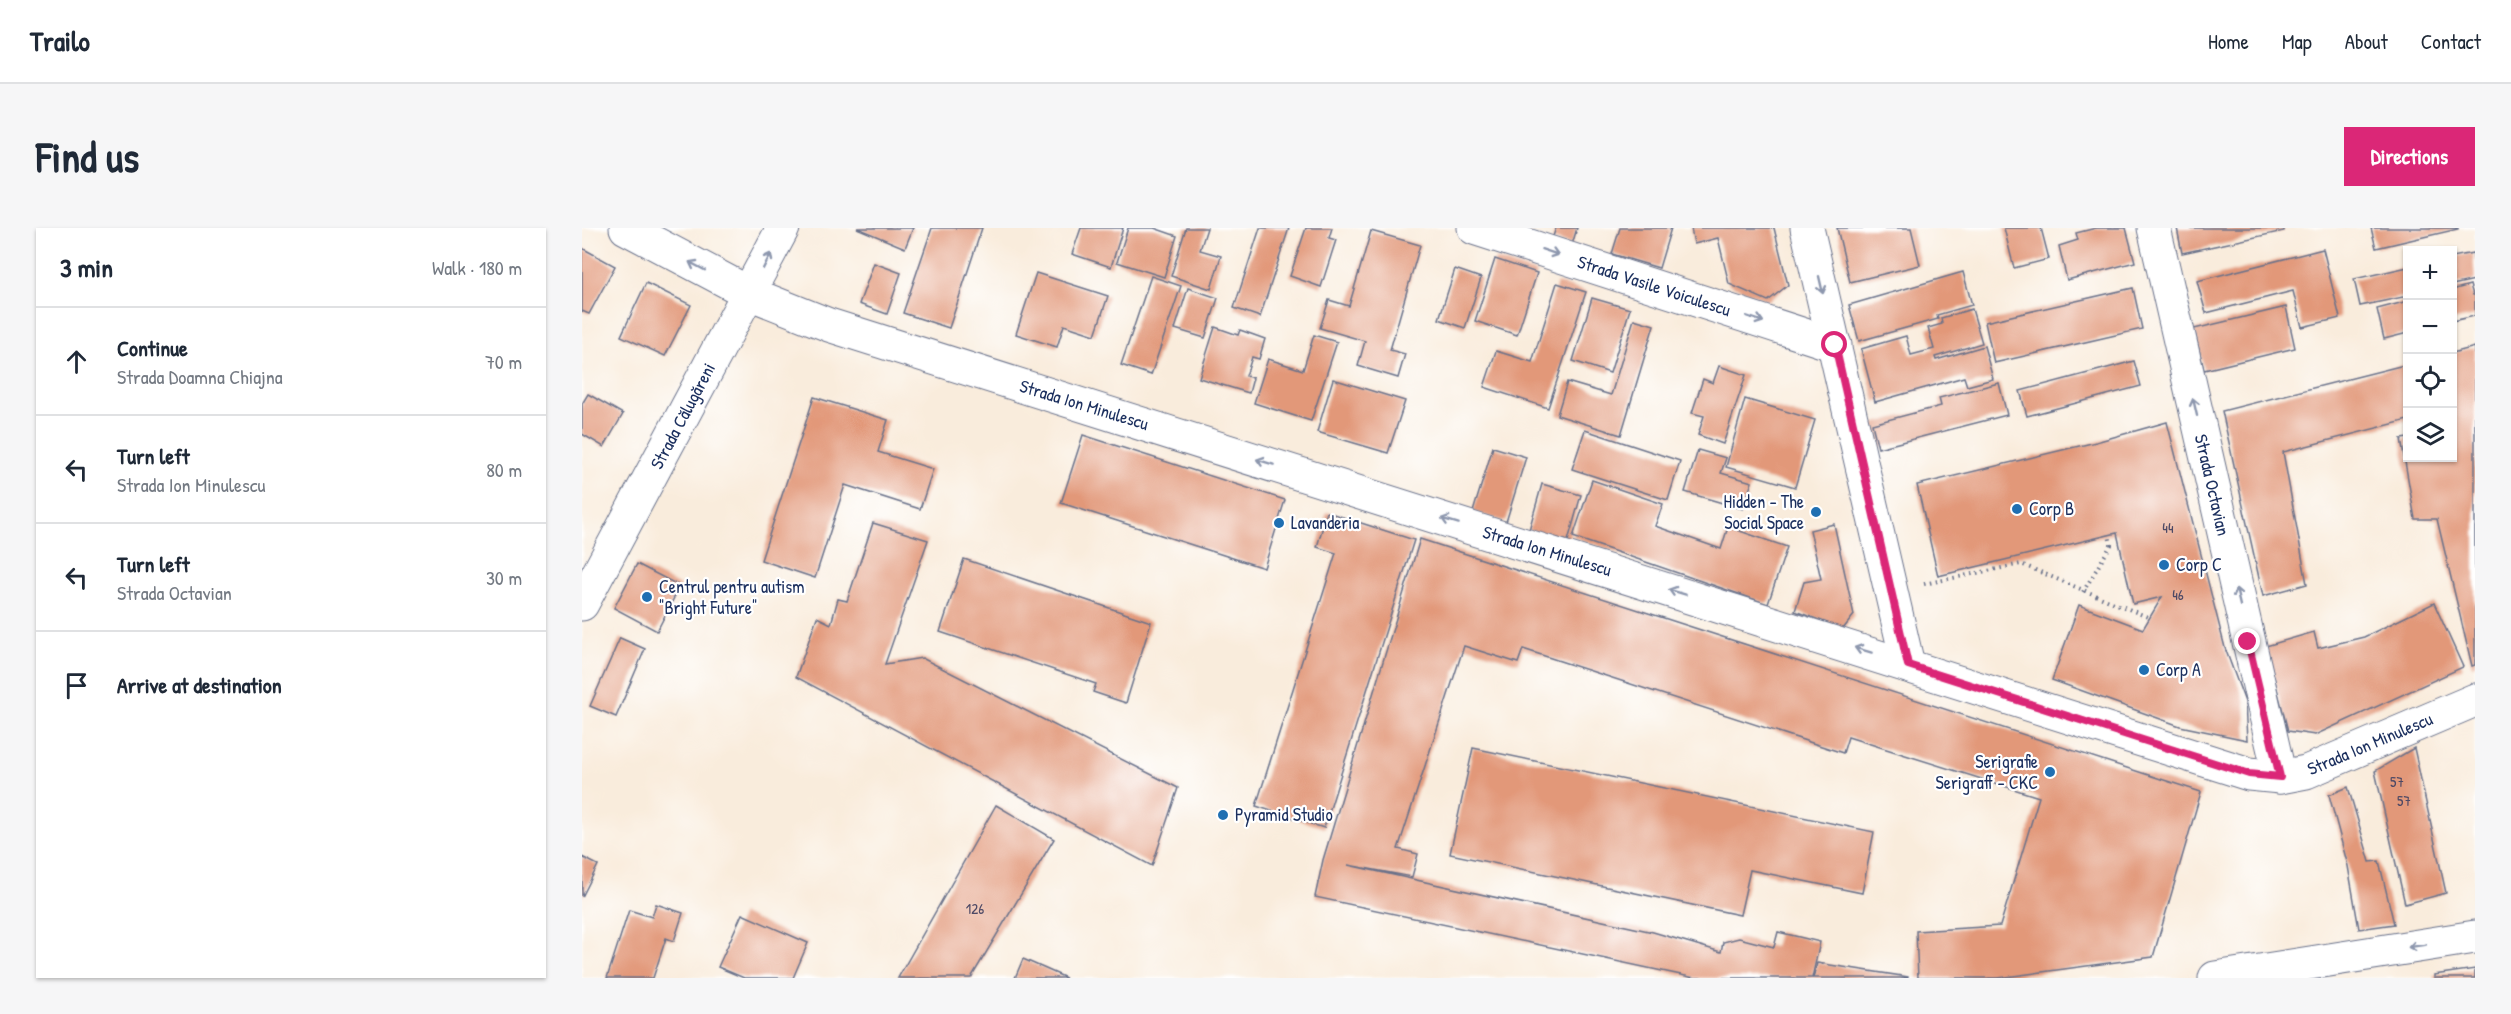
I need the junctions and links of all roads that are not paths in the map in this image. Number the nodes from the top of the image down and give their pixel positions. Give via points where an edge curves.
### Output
1 (626, 228) edge
2 (783, 228) edge
3 (1474, 228) edge
4 (1808, 228) edge
5 (2154, 228) edge
6 (749, 293) junction
7 (1835, 345) junction
8 (582, 604) edge
9 (1908, 665) junction
10 (2475, 700) edge
11 (2280, 777) junction
12 (2475, 937) edge
13 (2215, 978) edge

6 -> 1 street, Strada Ion Minulescu
6 -> 2 street, Strada Călugăreni
3 -> 7 street, Strada Vasile Voiculescu
4 -> 7 street
11 -> 5 street, Strada Octavian
6 - 8 street, Strada Călugăreni
9 -> 6 street, Strada Ion Minulescu via 829,325
7 - 9 street
9 - 11 street, Strada Ion Minulescu via 2249,774
10 - 11 street, Strada Ion Minulescu via 2306,772
12 -> 13 street

